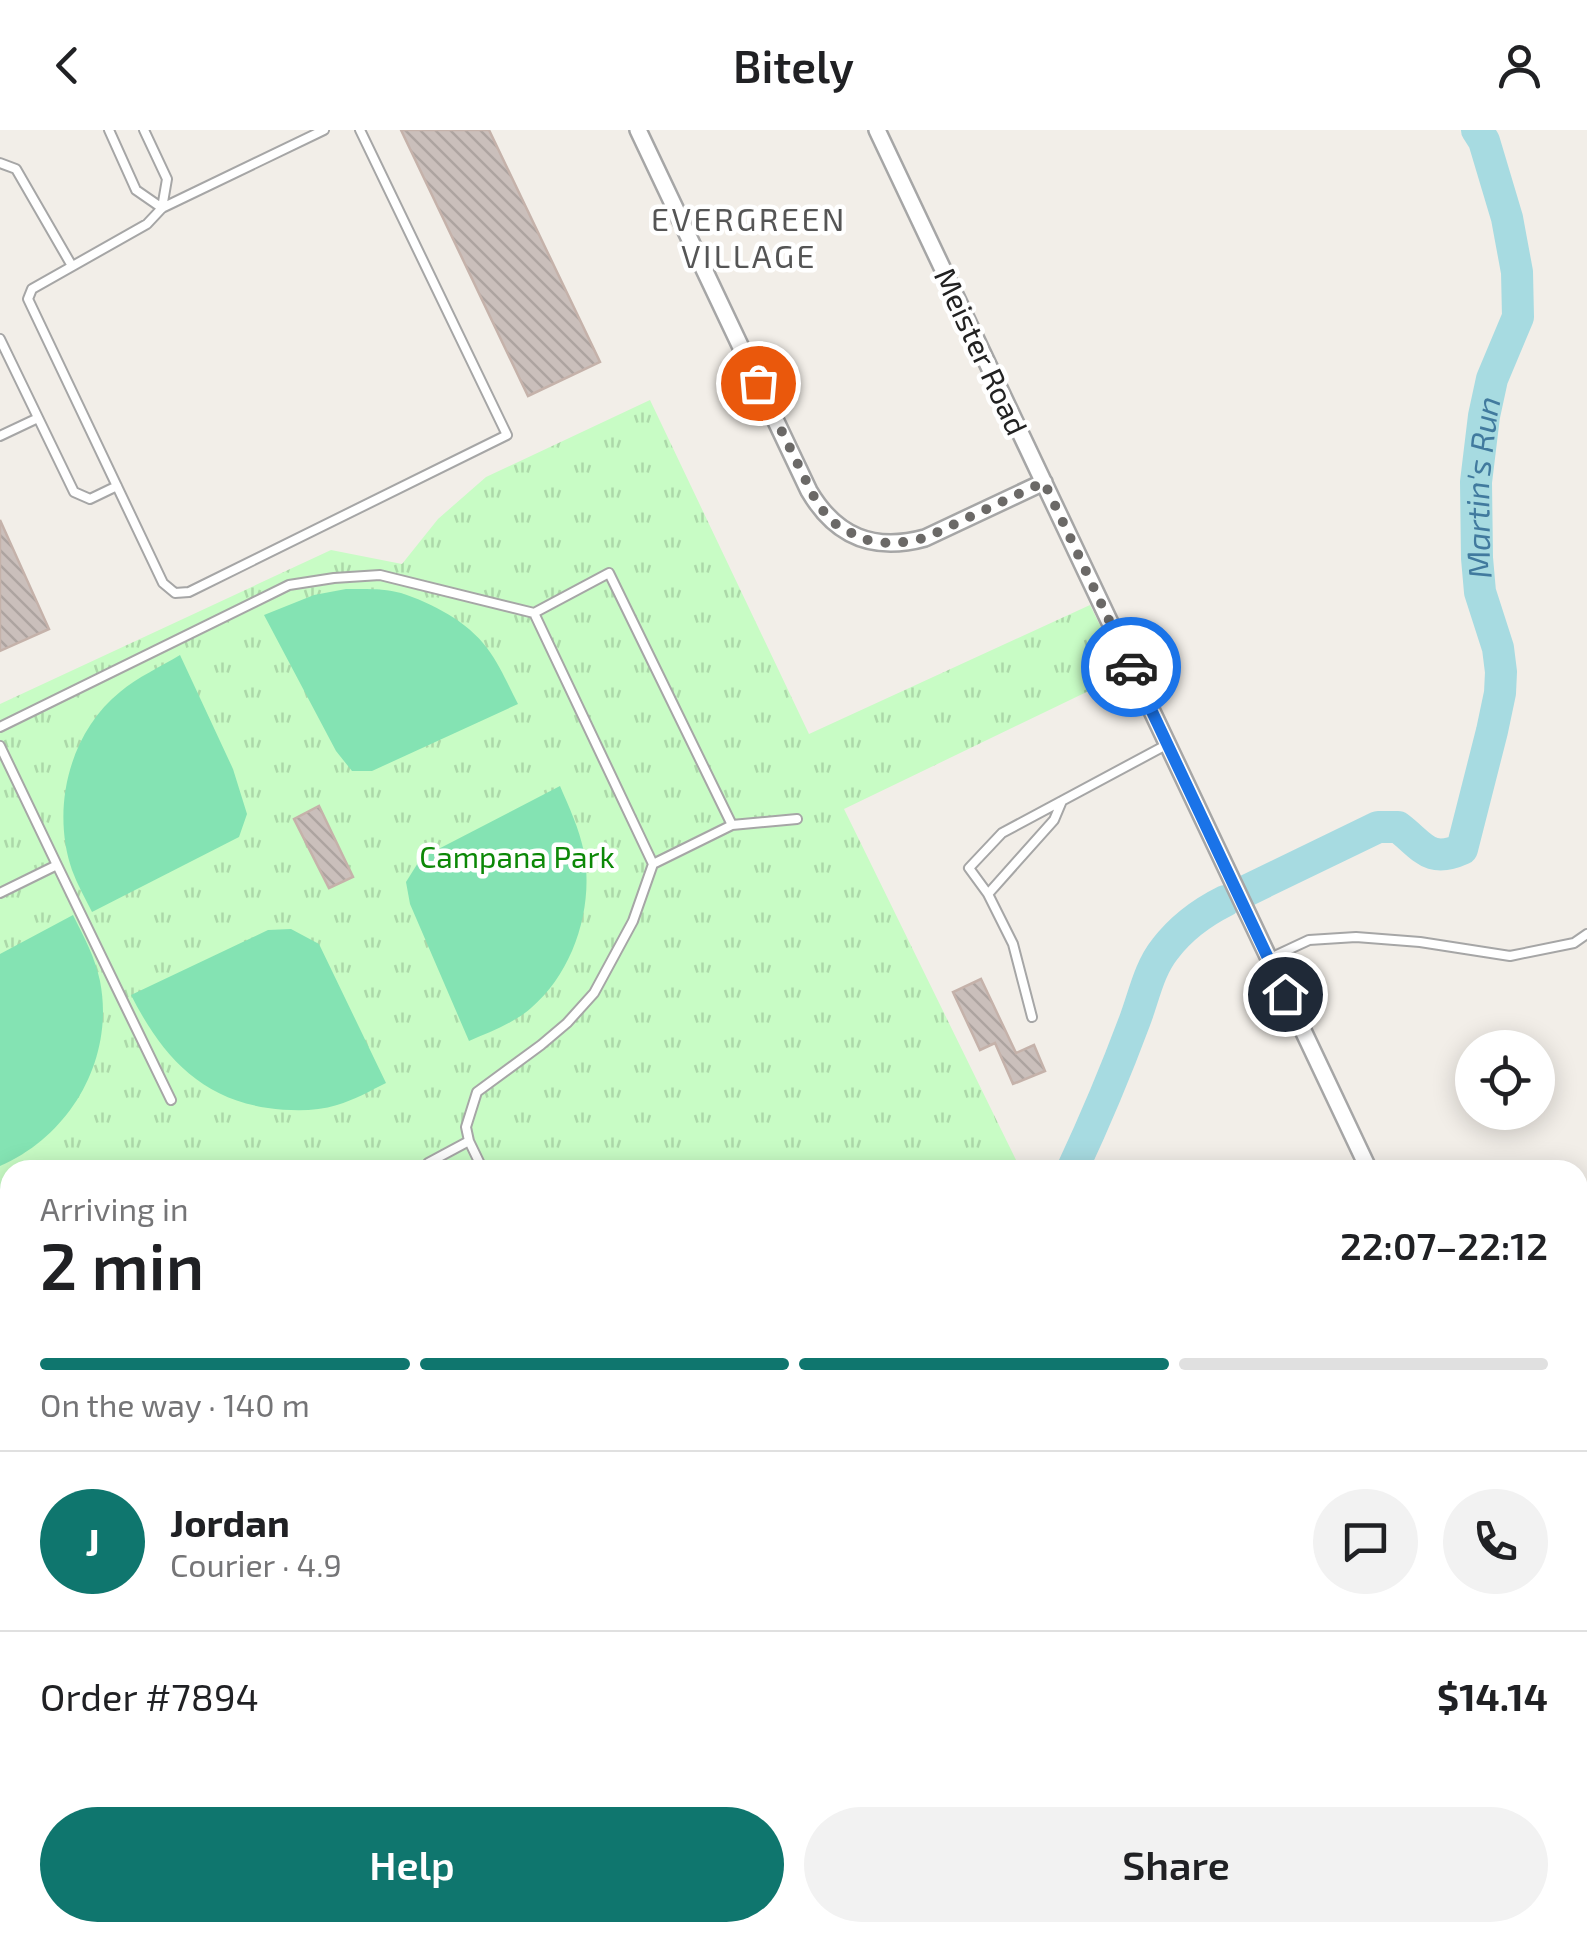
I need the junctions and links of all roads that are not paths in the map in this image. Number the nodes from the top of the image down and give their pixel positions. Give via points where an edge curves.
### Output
1 (109, 130) edge
2 (144, 130) edge
3 (324, 130) edge
4 (360, 130) edge
5 (638, 130) edge
6 (877, 130) edge
7 (0, 163) edge
8 (162, 208) junction
9 (72, 266) junction
10 (0, 339) edge
11 (38, 418) junction
12 (0, 436) edge
13 (1044, 482) junction
14 (117, 486) junction
15 (534, 613) junction
16 (0, 727) edge
17 (1168, 744) junction
18 (0, 746) edge
19 (1062, 800) junction
20 (797, 819) dead end
21 (732, 825) junction
22 (57, 864) junction
23 (653, 864) junction
24 (0, 892) edge
25 (988, 894) junction
26 (1587, 934) edge
27 (1268, 959) junction
28 (1032, 1018) dead end
29 (172, 1100) dead end
30 (468, 1141) junction
31 (433, 1160) edge
32 (478, 1160) edge
33 (1364, 1160) edge

1 - 8 lane via 136,190
2 - 8 lane via 168,179
3 - 8 lane
4 - 14 lane via 507,434 190,592 175,593 163,583
5 - 13 street via 810,492 834,523 862,539 909,542
6 - 13 street, Meister Road
7 - 9 lane via 16,169
8 - 9 lane via 147,224
9 - 14 lane via 32,289 28,299
10 - 11 lane
11 - 12 lane
11 - 14 lane via 74,492 90,500
13 - 17 street, Meister Road
15 - 16 lane via 380,575 290,585
15 - 21 lane via 609,572
15 - 23 lane
17 - 19 lane
17 - 27 street, Meister Road
18 - 22 lane
19 - 25 lane via 1054,820
19 - 25 lane via 1002,832 970,868
20 - 21 lane
21 - 23 lane
22 - 24 lane
22 - 29 lane
23 - 30 lane via 633,921 594,993 542,1046 476,1092
25 - 28 lane via 1013,944
26 - 27 lane via 1574,943 1510,956 1356,936 1309,940
27 - 33 street, Meister Road
30 - 31 lane
30 - 32 lane

